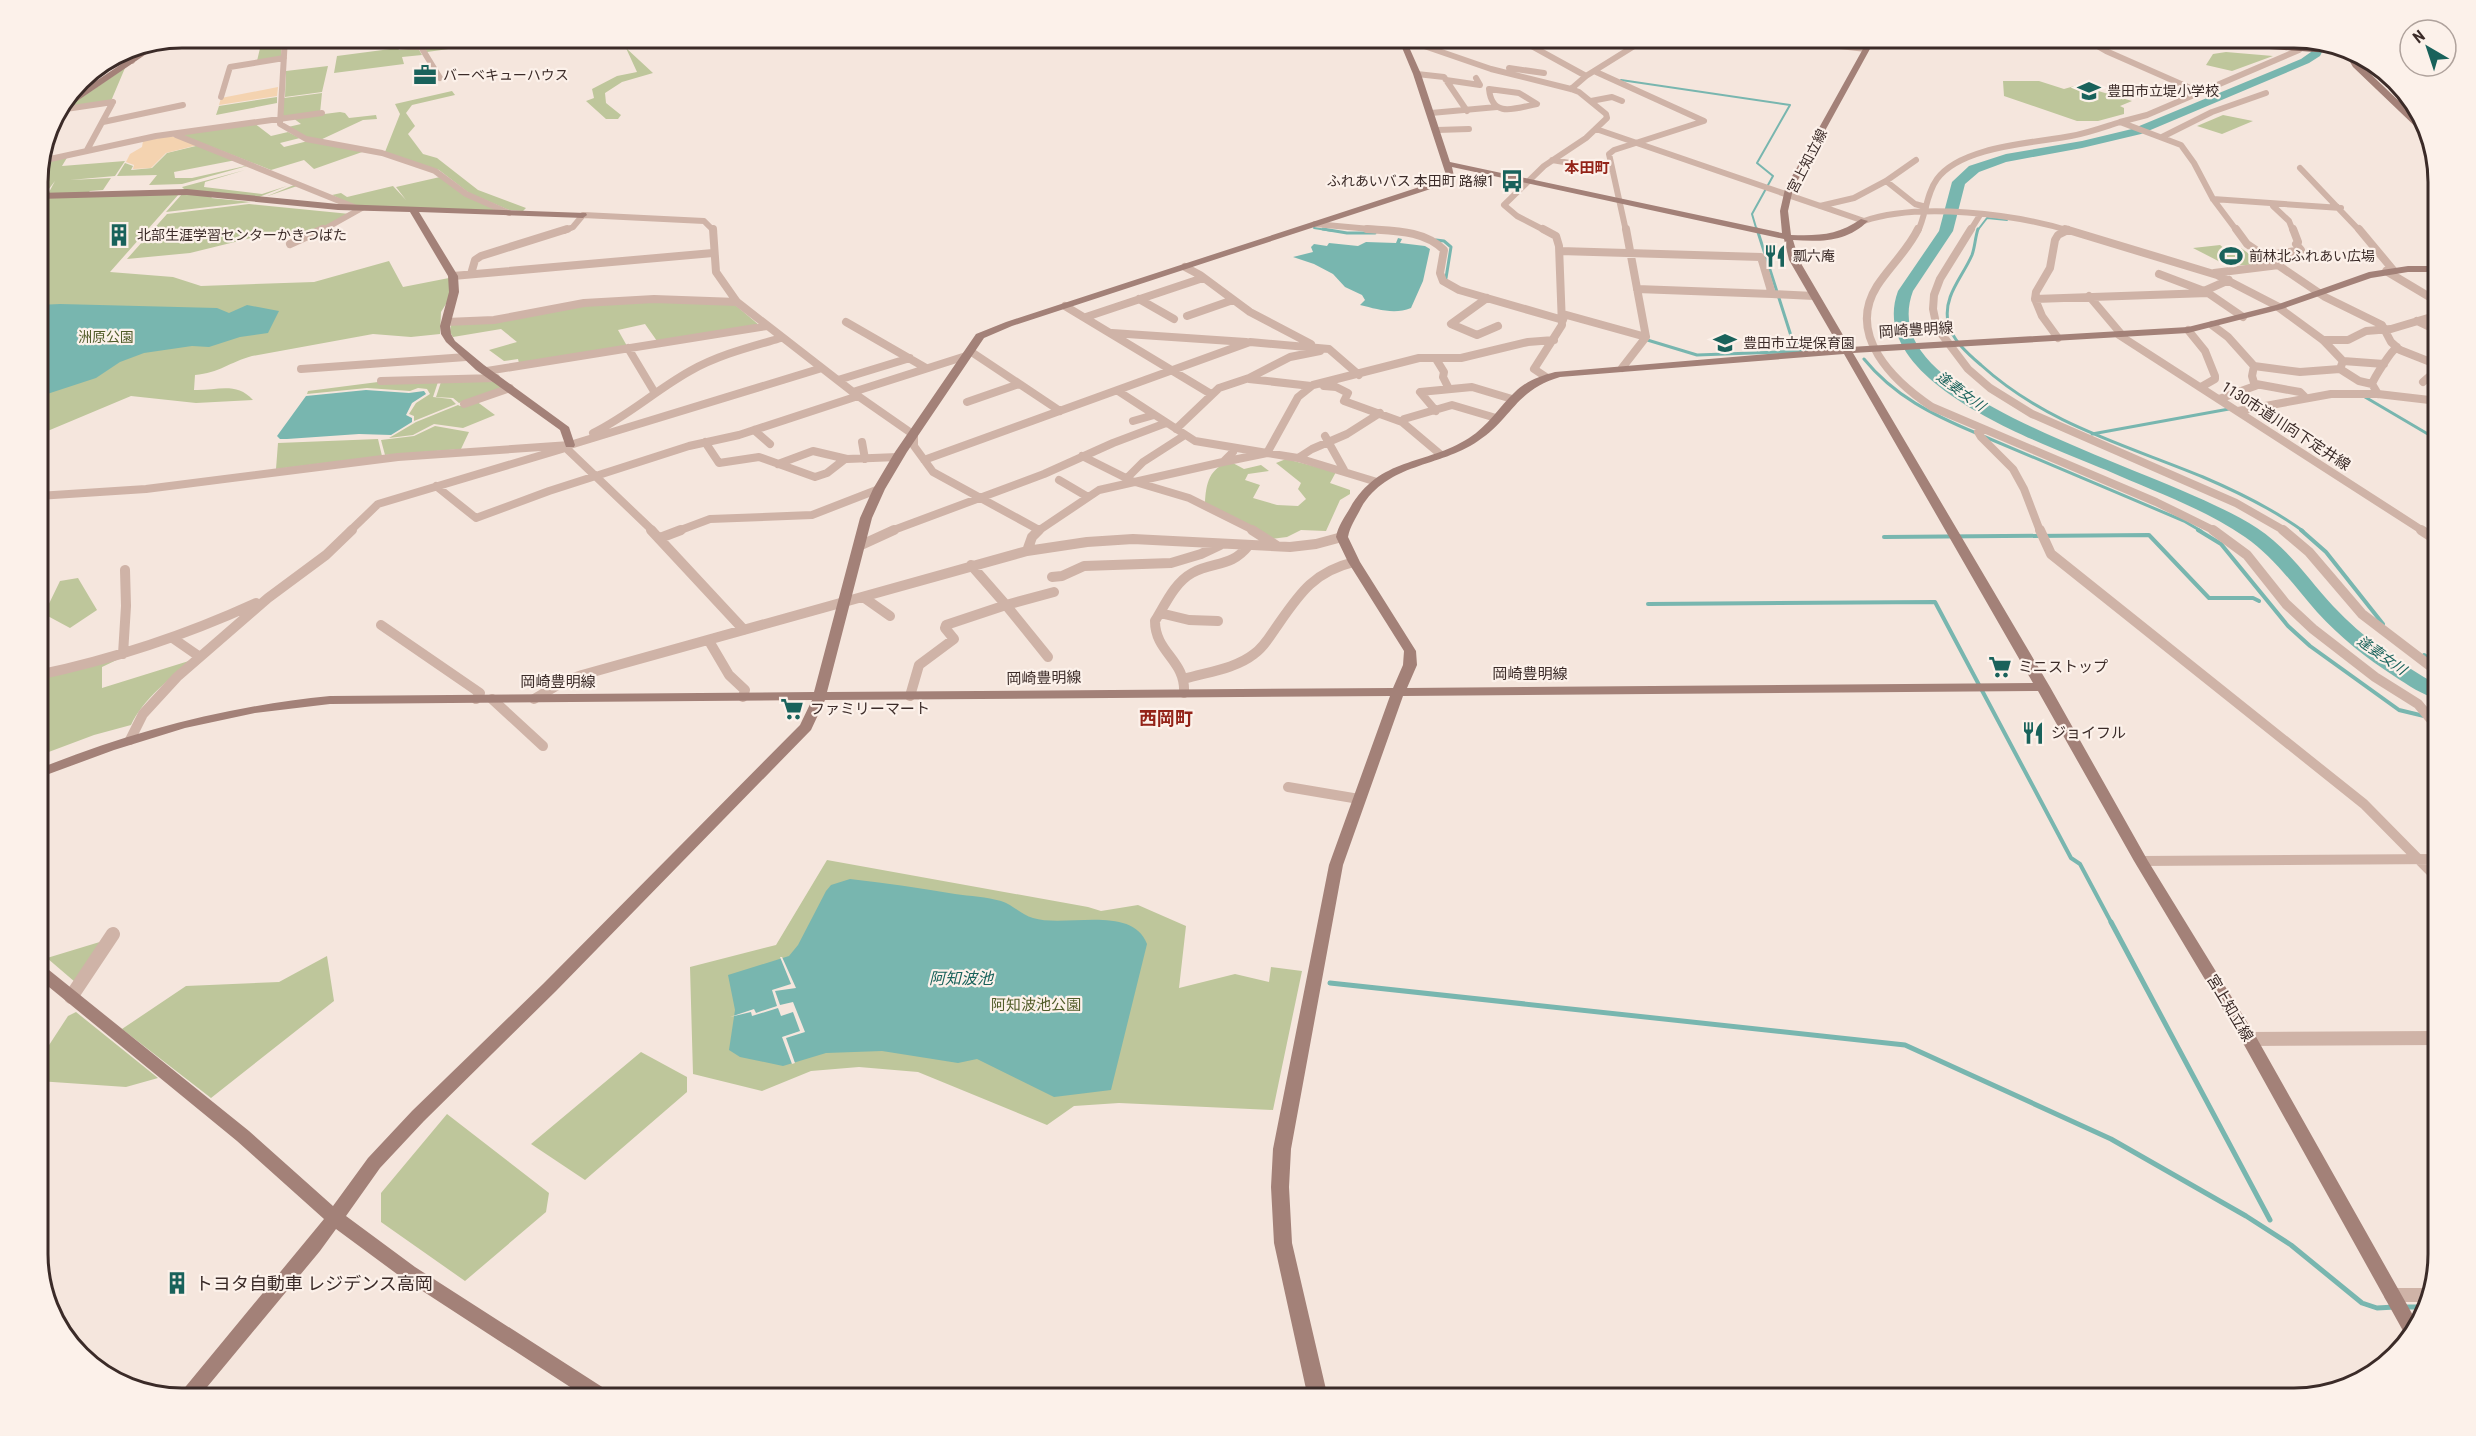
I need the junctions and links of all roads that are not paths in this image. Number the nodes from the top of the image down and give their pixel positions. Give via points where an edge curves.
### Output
1 (284, 48) edge
2 (422, 48) edge
3 (1405, 48) edge
4 (1430, 48) edge
5 (1535, 48) edge
6 (1630, 48) edge
7 (1850, 48) edge
8 (2101, 48) edge
9 (2302, 48) edge
10 (1866, 50) joint
11 (142, 54) edge
12 (284, 58) junction
13 (125, 61) edge
14 (132, 61) junction
15 (2355, 63) edge
16 (1542, 65) dead end
17 (1491, 69) junction
18 (1594, 70) junction
19 (1534, 71) junction
20 (1544, 73) dead end
21 (1417, 74) junction
22 (1586, 76) junction
23 (440, 78) dead end
24 (1476, 78) dead end
25 (1446, 80) junction
26 (1571, 89) junction
27 (2197, 91) junction
28 (2266, 93) dead end
29 (1600, 94) dead end
30 (79, 97) edge
31 (221, 97) dead end
32 (1590, 100) junction
33 (1622, 101) dead end
34 (183, 105) dead end
35 (1497, 107) junction
36 (71, 108) edge
37 (1467, 111) junction
38 (322, 113) dead end
39 (1431, 113) junction
40 (2411, 117) edge
41 (280, 118) junction
42 (103, 122) junction
43 (2123, 123) junction
44 (1469, 129) dead end
45 (1596, 129) junction
46 (1437, 130) junction
47 (2179, 132) junction
48 (174, 134) junction
49 (2162, 137) junction
50 (1636, 143) junction
51 (2181, 145) junction
52 (87, 150) junction
53 (50, 159) edge
54 (1552, 160) junction
55 (1916, 160) dead end
56 (1449, 165) junction
57 (2300, 168) dead end
58 (1612, 170) junction
59 (1886, 180) junction
60 (1526, 182) junction
61 (48, 196) edge
62 (1789, 196) junction
63 (2213, 199) junction
64 (1620, 202) junction
65 (2273, 206) dead end
66 (358, 207) junction
67 (1818, 207) junction
68 (2341, 208) junction
69 (413, 210) junction
70 (1927, 210) junction
71 (509, 213) junction
72 (583, 215) junction
73 (1977, 215) junction
74 (1864, 221) junction
75 (1315, 224) junction
76 (2068, 230) junction
77 (1787, 237) junction
78 (290, 244) dead end
79 (1560, 251) junction
80 (713, 253) junction
81 (1631, 254) junction
82 (2264, 256) junction
83 (2279, 265) junction
84 (1185, 267) junction
85 (2428, 269) edge
86 (2390, 271) junction
87 (2214, 273) junction
88 (471, 274) junction
89 (2159, 274) dead end
90 (453, 276) junction
91 (1203, 278) junction
92 (2229, 280) junction
93 (1637, 289) junction
94 (2206, 292) junction
95 (2321, 293) junction
96 (1772, 294) junction
97 (1814, 296) junction
98 (2089, 296) junction
99 (2428, 296) edge
100 (1487, 298) junction
101 (1139, 299) junction
102 (2035, 299) junction
103 (1233, 300) junction
104 (737, 302) junction
105 (1065, 306) junction
106 (2279, 307) junction
107 (1187, 316) dead end
108 (1086, 317) junction
109 (1563, 317) junction
110 (2243, 317) junction
111 (2428, 318) edge
112 (1174, 319) dead end
113 (2417, 321) junction
114 (446, 322) junction
115 (846, 322) dead end
116 (2212, 325) junction
117 (767, 326) junction
118 (1498, 326) dead end
119 (2428, 326) edge
120 (2386, 329) junction
121 (2188, 330) junction
122 (1112, 333) junction
123 (2120, 335) junction
124 (782, 338) junction
125 (2058, 338) junction
126 (1644, 339) junction
127 (2323, 339) junction
128 (1554, 340) junction
129 (1250, 342) junction
130 (1950, 344) junction
131 (1314, 346) junction
132 (2397, 347) junction
133 (628, 348) junction
134 (1329, 349) junction
135 (1877, 349) junction
136 (1846, 352) junction
137 (968, 354) junction
138 (466, 357) junction
139 (910, 358) junction
140 (1436, 359) junction
141 (2428, 362) edge
142 (2384, 364) junction
143 (2342, 365) junction
144 (2254, 366) junction
145 (822, 368) junction
146 (926, 368) junction
147 (1622, 368) junction
148 (300, 369) dead end
149 (1174, 371) junction
150 (491, 375) junction
151 (1359, 375) junction
152 (1546, 377) junction
153 (1249, 378) junction
154 (838, 380) junction
155 (2428, 380) edge
156 (381, 381) dead end
157 (2423, 382) dead end
158 (1019, 384) junction
159 (2256, 384) junction
160 (2372, 384) junction
161 (1312, 385) junction
162 (2201, 387) junction
163 (510, 388) junction
164 (1449, 389) junction
165 (1118, 391) junction
166 (655, 393) junction
167 (856, 394) junction
168 (1212, 394) junction
169 (2378, 394) junction
170 (2306, 398) junction
171 (1512, 399) junction
172 (2219, 399) junction
173 (2428, 400) edge
174 (967, 402) dead end
175 (464, 404) dead end
176 (1060, 411) junction
177 (1436, 411) junction
178 (2238, 411) junction
179 (1380, 413) junction
180 (1154, 415) junction
181 (1496, 418) junction
182 (1133, 421) dead end
183 (1402, 422) junction
184 (1167, 423) junction
185 (1176, 429) junction
186 (754, 430) junction
187 (1980, 433) junction
188 (914, 435) junction
189 (1185, 435) junction
190 (1328, 439) junction
191 (705, 442) junction
192 (862, 442) dead end
193 (770, 444) dead end
194 (568, 445) junction
195 (1231, 448) junction
196 (1267, 453) junction
197 (1440, 454) junction
198 (1082, 456) junction
199 (898, 457) junction
200 (1298, 458) junction
201 (845, 459) junction
202 (865, 459) junction
203 (924, 460) junction
204 (1223, 462) junction
205 (778, 465) junction
206 (1344, 471) junction
207 (598, 476) junction
208 (1129, 479) junction
209 (1059, 480) dead end
210 (1377, 482) junction
211 (436, 486) junction
212 (879, 489) junction
213 (48, 495) edge
214 (980, 497) junction
215 (1088, 497) junction
216 (1039, 530) junction
217 (2428, 534) edge
218 (1342, 537) junction
219 (660, 538) junction
220 (1222, 543) junction
221 (1249, 545) junction
222 (859, 546) junction
223 (1277, 547) junction
224 (1027, 551) junction
225 (1354, 562) junction
226 (970, 565) junction
227 (125, 570) dead end
228 (1052, 577) dead end
229 (1054, 592) dead end
230 (863, 597) junction
231 (268, 598) junction
232 (844, 602) junction
233 (1006, 606) junction
234 (1160, 613) junction
235 (890, 616) dead end
236 (1218, 621) dead end
237 (381, 625) dead end
238 (744, 630) junction
239 (174, 639) junction
240 (709, 641) junction
241 (123, 654) junction
242 (200, 657) junction
243 (1048, 657) dead end
244 (2428, 665) edge
245 (48, 673) edge
246 (1184, 686) junction
247 (2043, 687) junction
248 (1399, 691) junction
249 (820, 696) junction
250 (910, 696) junction
251 (743, 697) junction
252 (476, 699) junction
253 (492, 699) junction
254 (534, 699) junction
255 (2428, 715) edge
256 (130, 740) junction
257 (543, 746) dead end
258 (48, 770) edge
259 (1288, 787) dead end
260 (1359, 799) junction
261 (2418, 859) junction
262 (2428, 859) edge
263 (2140, 861) junction
264 (2428, 869) edge
265 (113, 934) dead end
266 (48, 978) edge
267 (71, 997) junction
268 (2428, 1038) edge
269 (2249, 1039) junction
270 (334, 1218) junction
271 (2421, 1294) edge
272 (2391, 1295) junction
273 (2409, 1323) edge
274 (194, 1388) edge
275 (588, 1388) edge
276 (1316, 1388) edge

1 - 12 street
2 - 23 street
3 - 21 street
4 - 17 street
5 - 22 street
6 - 18 street
7 - 10 street
8 - 27 street
9 - 27 street
10 - 62 street, 宮上知立線
11 - 14 street
12 - 31 street via 230,67
12 - 41 street
13 - 14 street
14 - 30 street
15 - 40 street
16 - 19 street
17 - 19 street
17 - 26 street
18 - 22 street
18 - 50 street via 1672,110 1704,121
19 - 20 street
21 - 25 street
21 - 39 street
22 - 26 street
24 - 25 street via 1480,85
25 - 37 street
26 - 32 street
27 - 43 street
28 - 47 street via 2238,101
29 - 32 street via 1604,96
32 - 33 street via 1612,97
32 - 45 street via 1607,118
34 - 42 street
35 - 35 street via 1504,110 1537,104 1519,93 1489,89 1490,99
35 - 37 street
36 - 42 street via 113,102
37 - 39 street
38 - 41 street
39 - 46 street
41 - 48 street
41 - 71 street via 280,124 306,140 374,151 435,171 466,194
42 - 52 street
43 - 49 street
43 - 70 street via 1986,153 1955,164 1937,177
44 - 46 street
45 - 50 street
45 - 54 street
46 - 56 street
47 - 49 street
47 - 51 street via 2185,138
48 - 52 street
48 - 66 street
49 - 51 street
50 - 58 street via 1609,154
50 - 62 street
51 - 63 street
52 - 53 street
54 - 58 street
54 - 60 street
55 - 59 street
56 - 60 street
56 - 75 street via 1451,180
57 - 68 street
58 - 64 street
59 - 67 street via 1854,198
59 - 70 street
60 - 64 street
60 - 79 street via 1505,207 1556,236
61 - 66 street via 187,192
62 - 67 street
62 - 77 street, 宮上知立線 via 1784,211
63 - 68 street
63 - 82 street via 2239,235
64 - 77 street
64 - 81 street
65 - 82 street via 2289,221 2301,250
66 - 69 street
66 - 78 street via 313,235
67 - 74 street
68 - 86 street
69 - 71 street
69 - 90 street
70 - 73 street
70 - 74 street
70 - 135 street via 1916,234 1872,294 1868,333
71 - 72 street
72 - 80 street via 704,221 714,230
72 - 88 street via 573,227 561,232 481,256 475,260
73 - 76 street via 2029,219
73 - 130 street via 1934,295 1937,328
74 - 77 street via 1840,236
75 - 84 street
75 - 100 street via 1426,236 1444,250 1440,273 1443,281
76 - 87 street
76 - 102 street via 2055,240 2050,268
77 - 97 street, 宮上知立線 via 1794,260
79 - 81 street
79 - 109 street
80 - 88 street
80 - 104 street via 716,272
81 - 93 street
81 - 96 street via 1761,257
82 - 83 street
83 - 87 street
83 - 95 street
84 - 91 street
84 - 105 street
85 - 86 street, 岡崎豊明線
86 - 95 street, 岡崎豊明線
86 - 99 street
87 - 92 street
88 - 90 street
89 - 94 street
90 - 114 street via 456,288
91 - 101 street
91 - 103 street
92 - 94 street
92 - 106 street
93 - 96 street
93 - 126 street
94 - 98 street via 2187,296
94 - 110 street
95 - 106 street, 岡崎豊明線
95 - 120 street
96 - 97 street
97 - 136 street, 宮上知立線
98 - 102 street
98 - 123 street, 1130市道川向下定井線
100 - 109 street
100 - 118 street via 1451,324 1477,335
101 - 108 street
101 - 112 street
102 - 125 street
103 - 107 street
103 - 131 street
104 - 114 street via 584,303 494,320
104 - 117 street
105 - 108 street
105 - 137 street via 985,333
106 - 110 street, 岡崎豊明線
106 - 127 street
108 - 122 street
109 - 126 street
109 - 128 street
110 - 116 street, 岡崎豊明線
111 - 113 street
113 - 119 street
113 - 120 street
114 - 138 street via 448,339
115 - 139 street
116 - 121 street, 岡崎豊明線
116 - 144 street
117 - 124 street
117 - 133 street
120 - 127 street via 2366,331 2348,340
120 - 132 street
121 - 123 street, 岡崎豊明線
121 - 162 street via 2205,351 2215,379
122 - 129 street
122 - 149 street
123 - 125 street, 岡崎豊明線
123 - 162 street, 1130市道川向下定井線
124 - 145 street
124 - 166 street via 732,352
125 - 130 street, 岡崎豊明線
126 - 147 street
127 - 143 street
128 - 140 street
128 - 152 street via 1534,369
129 - 131 street
129 - 149 street
130 - 135 street, 岡崎豊明線
130 - 244 street via 1968,369 1990,388 2032,414 2236,503 2280,527 2309,552 2362,615
131 - 134 street
132 - 141 street
132 - 142 street
133 - 150 street
133 - 166 street
134 - 151 street
134 - 153 street via 1290,357
135 - 136 street, 岡崎豊明線
135 - 187 street via 1892,376 1917,398
136 - 147 street, 岡崎豊明線
136 - 247 street
137 - 146 street
137 - 158 street
137 - 188 street
138 - 148 street
138 - 150 street
139 - 146 street
139 - 154 street
140 - 151 street via 1419,358
140 - 164 street
142 - 143 street
142 - 160 street via 2381,375
143 - 144 street via 2300,372
143 - 160 street via 2359,381
144 - 159 street via 2252,376
145 - 154 street
145 - 194 street
146 - 167 street
147 - 152 street, 岡崎豊明線
149 - 165 street
149 - 168 street
150 - 156 street
150 - 163 street
151 - 161 street
152 - 171 street, 岡崎豊明線 via 1526,386
153 - 161 street
153 - 168 street
154 - 167 street
155 - 157 street
158 - 174 street
158 - 176 street
159 - 170 street via 2300,392
159 - 172 street
160 - 169 street
161 - 179 street via 1339,387 1348,393 1344,401
161 - 196 street via 1298,397
162 - 172 street, 1130市道川向下定井線
163 - 175 street
163 - 194 street via 565,429
164 - 171 street via 1475,387
164 - 177 street via 1420,392
165 - 176 street
165 - 180 street
166 - 194 street via 609,426
167 - 186 street
167 - 188 street
168 - 185 street
169 - 170 street
169 - 173 street
170 - 178 street
171 - 181 street, 岡崎豊明線
172 - 178 street, 1130市道川向下定井線
176 - 203 street
177 - 181 street via 1452,405
177 - 183 street
178 - 217 street, 1130市道川向下定井線
179 - 183 street
179 - 190 street via 1364,425
180 - 182 street
180 - 184 street
181 - 197 street, 岡崎豊明線 via 1471,441
183 - 197 street
184 - 185 street
184 - 198 street
185 - 189 street
186 - 191 street
186 - 193 street
187 - 255 street via 2156,502 2210,528 2247,555 2286,604 2321,636
187 - 261 street via 2014,469 2051,554 2364,804
188 - 199 street
188 - 203 street via 914,446
189 - 195 street via 1201,443
189 - 208 street via 1143,462
190 - 200 street
190 - 206 street
191 - 205 street via 719,464 759,457
191 - 207 street
192 - 202 street
194 - 207 street
194 - 211 street
194 - 213 street via 398,457 146,489
195 - 196 street
195 - 204 street via 1233,452
196 - 200 street
196 - 204 street
197 - 210 street, 岡崎豊明線
198 - 208 street
198 - 214 street
199 - 202 street
199 - 212 street
200 - 206 street
201 - 202 street
201 - 205 street via 813,451
201 - 205 street via 815,477
203 - 214 street via 933,471
204 - 208 street
206 - 210 street
207 - 211 street via 476,518
207 - 219 street
208 - 215 street
208 - 223 street via 1189,498
209 - 215 street
210 - 218 street via 1360,499
211 - 231 street via 378,504 326,555
212 - 219 street via 812,515 710,519
212 - 222 street
214 - 216 street
214 - 222 street
215 - 216 street
216 - 224 street
218 - 223 street
218 - 225 street
219 - 238 street
220 - 221 street
220 - 224 street via 1133,539
220 - 228 street via 1171,563 1084,566
221 - 223 street
221 - 234 street via 1237,560 1204,568 1185,578
222 - 232 street
224 - 226 street
225 - 246 street via 1316,577 1298,593 1256,653
225 - 248 street via 1410,651 1410,665
226 - 230 street
226 - 233 street
227 - 241 street
229 - 233 street
230 - 232 street
230 - 235 street
231 - 239 street
231 - 242 street
232 - 238 street
232 - 249 street
233 - 243 street
233 - 250 street via 946,625 954,639 918,665
234 - 236 street
234 - 246 street via 1154,625
237 - 252 street via 480,693
238 - 240 street
239 - 241 street
239 - 242 street
240 - 251 street via 729,675 745,690
240 - 254 street via 582,675
241 - 245 street
242 - 256 street via 143,714
246 - 248 street, 岡崎豊明線
246 - 250 street, 岡崎豊明線
247 - 248 street, 岡崎豊明線
247 - 263 street, 宮上知立線
248 - 260 street
249 - 250 street, 岡崎豊明線
249 - 251 street, 岡崎豊明線
249 - 270 street via 806,727 418,1116 374,1163
251 - 254 street, 岡崎豊明線
252 - 253 street, 岡崎豊明線
252 - 256 street, 岡崎豊明線 via 302,702 208,717
253 - 254 street, 岡崎豊明線
253 - 257 street
256 - 258 street, 岡崎豊明線
259 - 260 street
260 - 276 street via 1336,865 1282,1149 1283,1243
261 - 262 street
261 - 263 street
261 - 264 street
263 - 269 street, 宮上知立線
265 - 267 street
266 - 267 street
267 - 270 street via 243,1136
268 - 269 street
269 - 272 street, 宮上知立線
270 - 274 street
270 - 275 street via 408,1272
271 - 272 street
272 - 273 street, 宮上知立線

